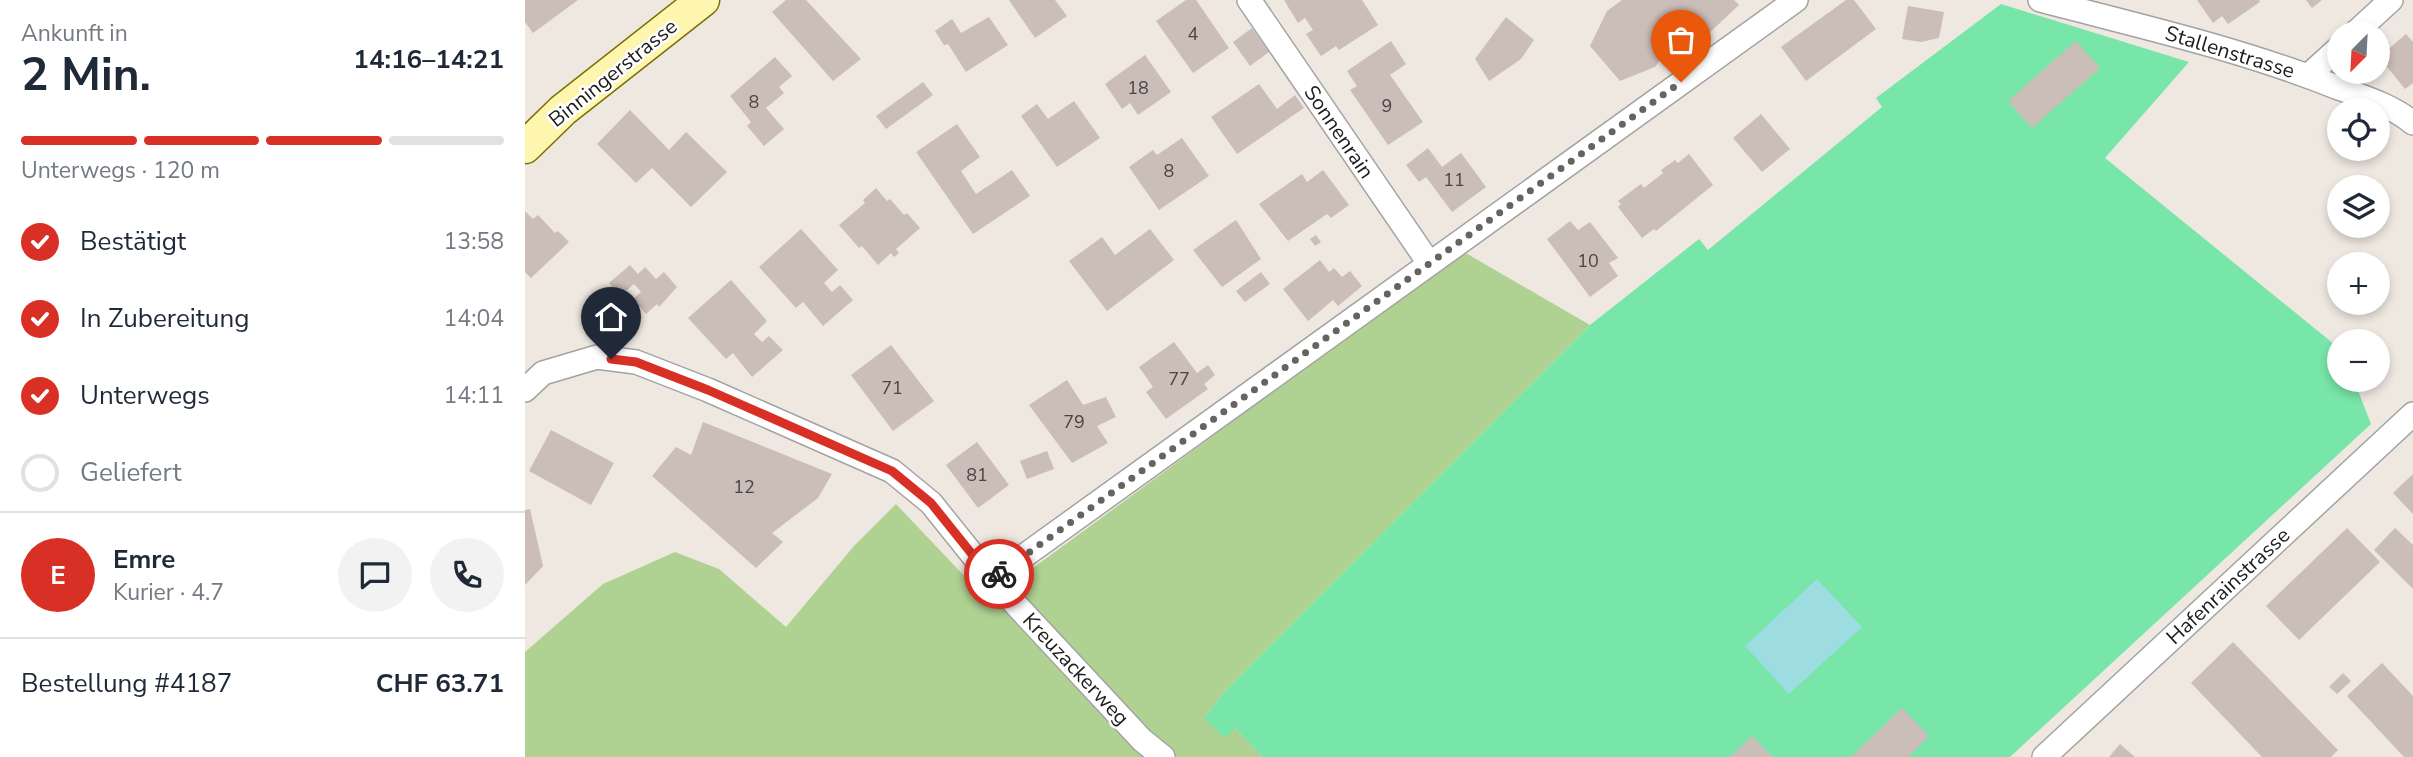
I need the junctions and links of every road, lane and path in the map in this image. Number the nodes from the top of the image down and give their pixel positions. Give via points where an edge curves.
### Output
1 (703, 0) edge
2 (1249, 0) edge
3 (1795, 0) edge
4 (2040, 0) edge
5 (2391, 0) edge
6 (2368, 21) edge
7 (2327, 59) edge
8 (2308, 76) junction
9 (2413, 123) edge
10 (525, 147) edge
11 (1429, 263) junction
12 (525, 390) edge
13 (2413, 414) edge
14 (992, 579) junction
15 (1163, 757) edge
16 (2044, 757) edge

1 - 10 main road, Binningerstrasse via 563,110
2 - 11 street, Sonnenrain
3 - 11 street
4 - 8 street, Stallenstrasse via 2159,30
5 - 6 street
7 - 8 street
8 - 9 street, Stallenstrasse via 2399,111
11 - 14 street
12 - 14 street, Kreuzackerweg via 543,373 597,357 636,362 708,390 892,471 931,503
13 - 16 street, Hafenrainstrasse
14 - 15 street, Kreuzackerweg

